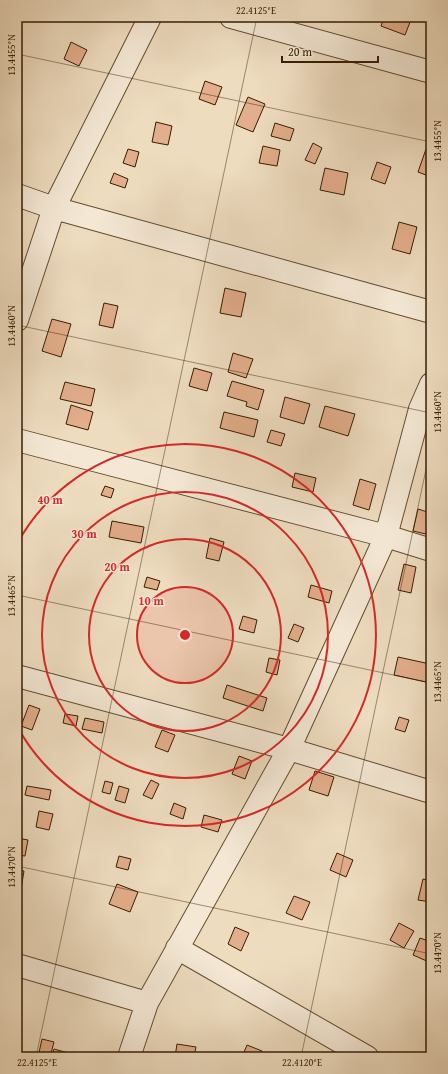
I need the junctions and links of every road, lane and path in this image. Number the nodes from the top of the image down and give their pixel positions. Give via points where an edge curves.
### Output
1 (150, 17) edge
2 (231, 17) edge
3 (431, 72) edge
4 (17, 196) edge
5 (54, 208) junction
6 (431, 312) edge
7 (17, 320) edge
8 (431, 384) edge
9 (17, 440) edge
10 (386, 536) junction
11 (431, 550) edge
12 (17, 676) edge
13 (289, 749) junction
14 (431, 792) edge
15 (177, 948) junction
16 (17, 965) edge
17 (147, 1002) junction
18 (129, 1057) edge
19 (367, 1057) edge

1 - 5 street
2 - 3 street
4 - 5 street
5 - 6 street
5 - 7 street
8 - 10 street via 420,409
9 - 10 street
10 - 11 street
10 - 13 street
12 - 13 street
13 - 14 street
13 - 15 street
15 - 17 street
15 - 19 street
16 - 17 street
17 - 18 street

